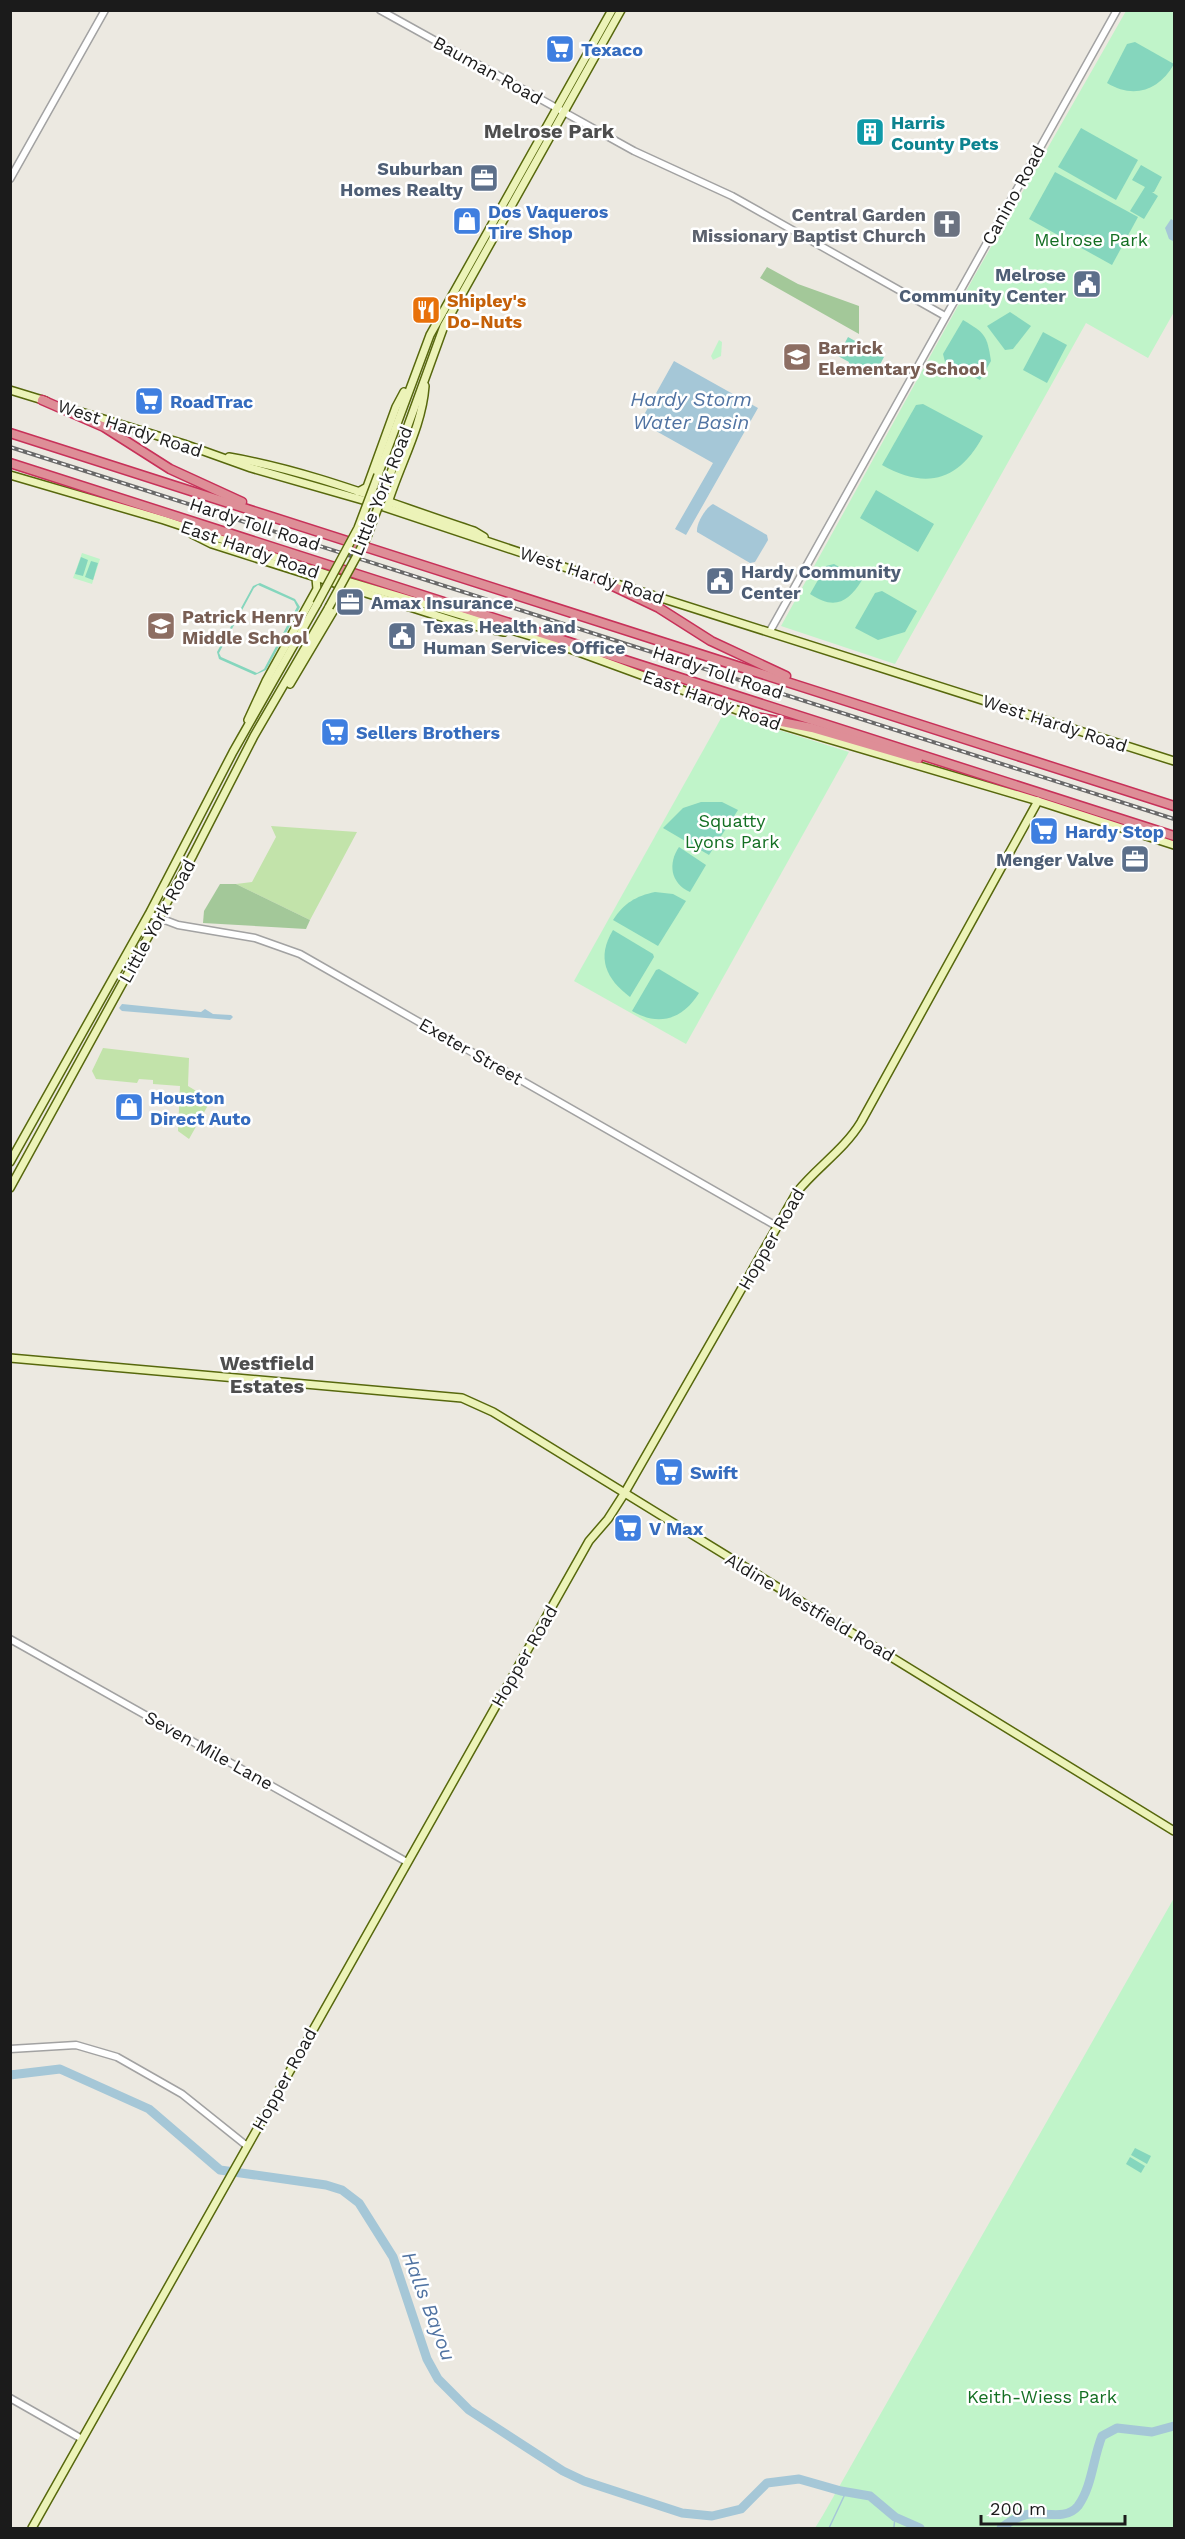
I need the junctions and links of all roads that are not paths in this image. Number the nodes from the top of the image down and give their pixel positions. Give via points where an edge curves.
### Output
1 (105, 10) edge
2 (380, 10) edge
3 (612, 10) edge
4 (621, 10) edge
5 (1117, 10) edge
6 (561, 110) junction
7 (10, 179) edge
8 (945, 316) junction
9 (414, 374) junction
10 (10, 390) edge
11 (42, 400) junction
12 (10, 433) edge
13 (211, 454) junction
14 (10, 463) edge
15 (10, 475) edge
16 (369, 481) junction
17 (391, 481) junction
18 (358, 492) junction
19 (369, 502) junction
20 (388, 503) junction
21 (380, 506) junction
22 (165, 520) junction
23 (292, 524) junction
24 (501, 546) junction
25 (332, 576) junction
26 (316, 578) junction
27 (596, 578) junction
28 (345, 584) junction
29 (314, 595) junction
30 (338, 604) junction
31 (770, 631) junction
32 (550, 642) junction
33 (805, 686) junction
34 (751, 716) junction
35 (245, 731) junction
36 (254, 736) junction
37 (238, 742) junction
38 (248, 747) junction
39 (1174, 761) edge
40 (963, 768) junction
41 (1038, 801) junction
42 (1174, 806) edge
43 (1174, 836) edge
44 (1174, 844) edge
45 (182, 849) junction
46 (193, 855) junction
47 (149, 914) junction
48 (159, 917) junction
49 (31, 1125) junction
50 (42, 1131) junction
51 (10, 1162) edge
52 (10, 1188) edge
53 (778, 1227) junction
54 (10, 1358) edge
55 (624, 1494) junction
56 (10, 1639) edge
57 (1174, 1832) edge
58 (407, 1862) junction
59 (10, 2049) edge
60 (247, 2146) junction
61 (10, 2398) edge
62 (82, 2439) junction
63 (32, 2529) edge

1 - 7 street
2 - 6 street, Bauman Road
3 - 6 main road, Little York Road
4 - 6 main road, Little York Road
5 - 8 street, Canino Road
6 - 8 street, Bauman Road via 634,151 732,196
6 - 9 main road, Little York Road via 430,335
6 - 17 main road, Little York Road via 444,326
8 - 31 street, Canino Road
9 - 16 main road via 396,407
9 - 19 main road, Little York Road, bridge
10 - 11 main road, West Hardy Road
11 - 13 main road, West Hardy Road
11 - 23 highway via 104,428 181,475
12 - 23 highway, Hardy Toll Road
13 - 18 main road via 253,461
13 - 19 main road, West Hardy Road
14 - 40 highway, Hardy Toll Road
15 - 22 main road, East Hardy Road
16 - 17 main road via 371,488 379,492 387,492
16 - 18 main road
17 - 20 main road
17 - 21 main road, Little York Road, bridge
18 - 20 main road
19 - 21 main road, West Hardy Road, bridge
19 - 25 main road, Little York Road, bridge
20 - 24 main road via 474,531
21 - 24 main road, West Hardy Road
21 - 28 main road, Little York Road, bridge
22 - 25 main road, East Hardy Road
22 - 26 main road via 212,544
23 - 33 highway, Hardy Toll Road
24 - 27 main road, West Hardy Road
25 - 28 main road, East Hardy Road, bridge
25 - 35 main road, Little York Road, bridge
26 - 28 main road
26 - 29 main road
27 - 31 main road, West Hardy Road
27 - 33 highway via 659,608 711,641
28 - 30 main road
28 - 32 main road, East Hardy Road
28 - 32 main road via 482,628
28 - 36 main road, Little York Road, bridge
29 - 30 main road via 321,591 329,593
29 - 35 main road via 250,711
30 - 36 main road
31 - 39 main road, West Hardy Road
32 - 34 main road, East Hardy Road
33 - 42 highway, Hardy Toll Road
34 - 40 highway via 812,728 930,763
34 - 41 main road, East Hardy Road
35 - 37 main road, Little York Road
36 - 38 main road, Little York Road
37 - 38 main road
37 - 45 main road, Little York Road
38 - 46 main road, Little York Road
40 - 43 highway, Hardy Toll Road
41 - 44 main road, East Hardy Road
41 - 53 main road, Hopper Road via 853,1136 810,1175
45 - 46 main road
45 - 47 main road, Little York Road
46 - 48 main road, Little York Road
47 - 48 street, Exeter Street
47 - 49 main road, Little York Road
48 - 50 main road, Little York Road
48 - 53 street, Exeter Street via 178,925 255,938 300,954
49 - 50 main road
49 - 51 main road, Little York Road
50 - 52 main road, Little York Road
53 - 55 main road, Hopper Road
54 - 55 main road, Aldine Westfield Road via 462,1398 493,1412
55 - 57 main road, Aldine Westfield Road
55 - 58 main road, Hopper Road via 589,1541
56 - 58 street, Seven Mile Lane
58 - 60 main road, Hopper Road
59 - 60 street via 76,2045 117,2057 182,2094
60 - 62 main road, Hopper Road
61 - 62 street
62 - 63 main road, Hopper Road

